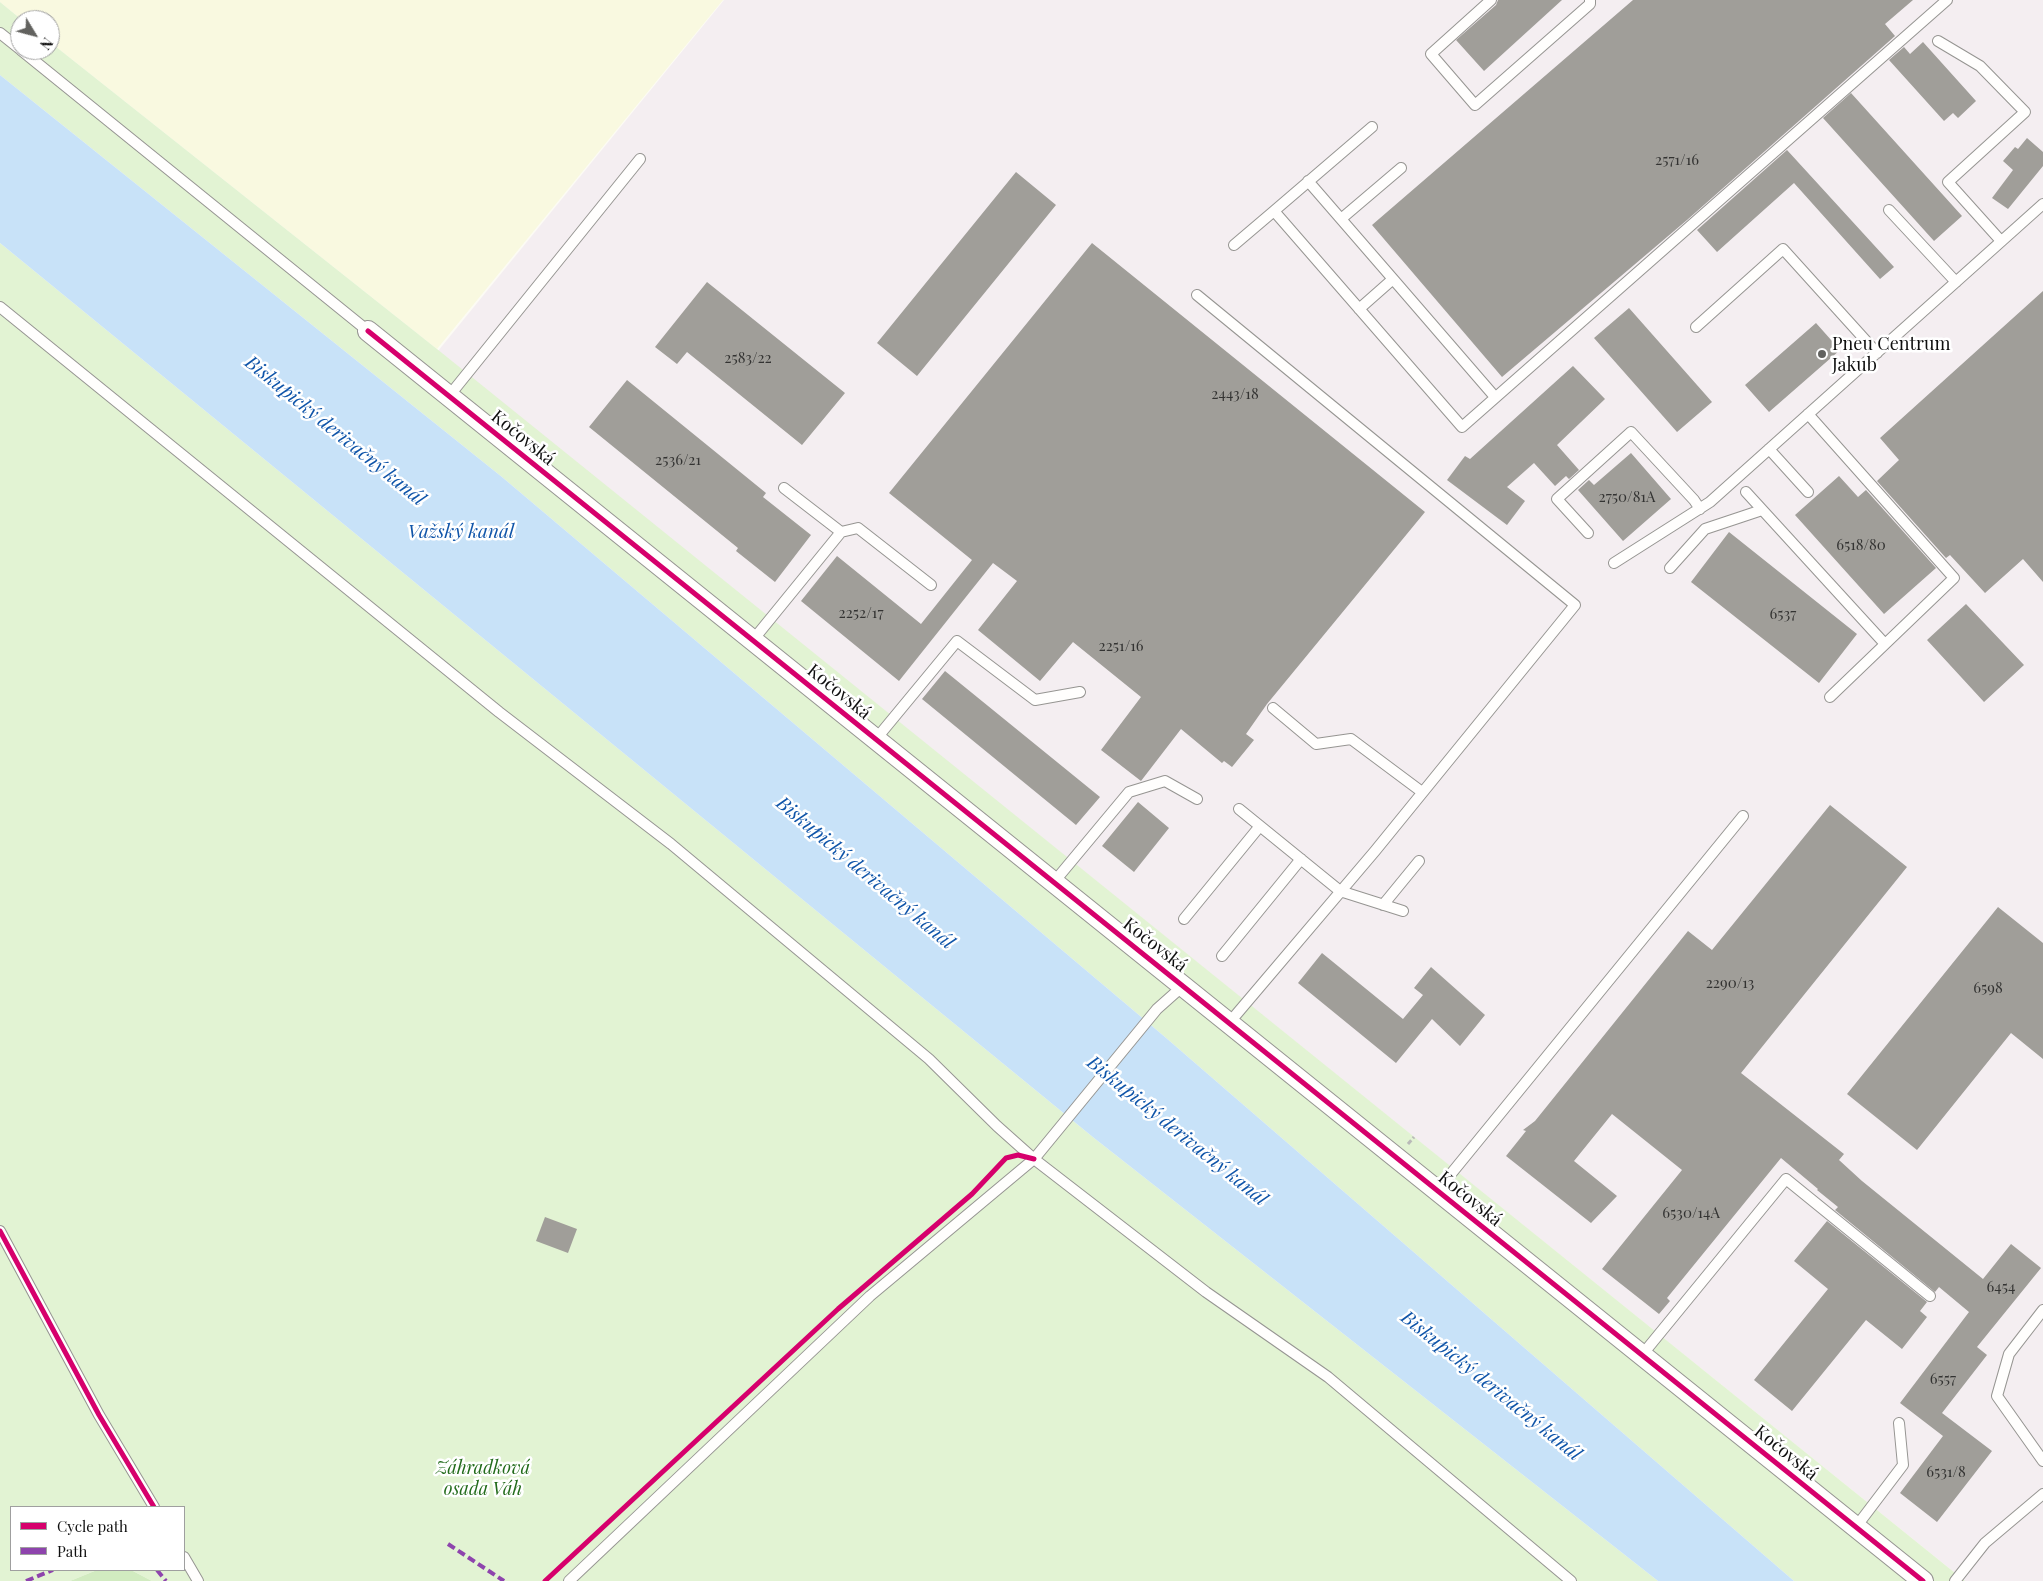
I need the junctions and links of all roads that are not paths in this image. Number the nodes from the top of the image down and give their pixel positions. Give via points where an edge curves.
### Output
1 (1491, 0) edge
2 (1590, 0) edge
3 (1947, 0) edge
4 (0, 33) edge
5 (10, 41) edge
6 (1938, 41) dead end
7 (33, 60) edge
8 (1372, 127) dead end
9 (640, 159) dead end
10 (1401, 168) dead end
11 (1308, 181) junction
12 (2043, 204) edge
13 (1889, 210) dead end
14 (1274, 211) junction
15 (1341, 219) junction
16 (2001, 242) junction
17 (1234, 245) dead end
18 (1393, 279) junction
19 (1956, 282) junction
20 (1197, 296) dead end
21 (0, 307) edge
22 (1359, 309) junction
23 (1696, 327) dead end
24 (368, 331) joint
25 (1877, 353) junction
26 (449, 396) junction
27 (1495, 397) junction
28 (1808, 414) junction
29 (1769, 449) junction
30 (784, 488) dead end
31 (1746, 492) dead end
32 (1808, 492) dead end
33 (1700, 510) junction
34 (1762, 510) junction
35 (841, 532) junction
36 (1588, 533) dead end
37 (1614, 563) dead end
38 (1670, 568) dead end
39 (931, 585) dead end
40 (753, 640) junction
41 (1885, 644) junction
42 (1080, 692) dead end
43 (1830, 697) dead end
44 (1272, 708) dead end
45 (876, 739) junction
46 (1422, 792) junction
47 (1197, 799) dead end
48 (1239, 809) dead end
49 (1743, 816) dead end
50 (1260, 826) junction
51 (1301, 859) junction
52 (1419, 861) dead end
53 (1054, 882) junction
54 (1340, 892) junction
55 (1383, 905) junction
56 (1403, 911) dead end
57 (1184, 919) dead end
58 (1222, 956) dead end
59 (1184, 985) junction
60 (1229, 1023) junction
61 (1034, 1159) junction
62 (1437, 1191) junction
63 (0, 1231) edge
64 (1930, 1296) dead end
65 (2043, 1310) edge
66 (1642, 1355) junction
67 (1899, 1423) dead end
68 (2043, 1461) edge
69 (2043, 1494) edge
70 (153, 1506) edge
71 (1856, 1527) junction
72 (185, 1559) edge
73 (198, 1581) edge
74 (569, 1581) edge
75 (1571, 1581) edge
76 (1923, 1581) edge
77 (1955, 1581) edge

1 - 2 lane via 1431,54 1475,105 1590,4
3 - 27 lane
4 - 5 lane
6 - 16 lane via 1980,66 2025,112 1948,182
7 - 24 lane
8 - 11 lane
9 - 26 lane
10 - 15 lane
11 - 14 lane
11 - 15 lane
12 - 16 lane
13 - 19 lane
14 - 17 lane
14 - 22 lane
15 - 18 lane
16 - 19 lane
18 - 22 lane
18 - 27 lane
19 - 25 lane
20 - 46 lane via 1575,605
21 - 61 lane via 499,712 671,844 929,1059
22 - 27 lane via 1462,426
23 - 25 lane via 1783,249
24 - 26 street, Kočovská
25 - 28 lane
26 - 40 street, Kočovská
28 - 29 lane
28 - 41 lane via 1954,578
29 - 32 lane
29 - 33 lane
30 - 35 lane
31 - 34 lane
33 - 36 lane via 1631,432 1557,499
33 - 37 lane
34 - 38 lane via 1705,529
34 - 41 lane
35 - 39 lane via 858,528
35 - 40 lane
40 - 45 street, Kočovská
41 - 43 lane
42 - 45 lane via 1035,700 957,640
44 - 46 lane via 1316,744 1351,739
45 - 53 street, Kočovská
46 - 54 lane
47 - 53 lane via 1164,781 1129,792
48 - 50 lane
49 - 62 lane
50 - 51 lane
50 - 57 lane
51 - 54 lane
51 - 58 lane
52 - 55 lane
53 - 59 street, Kočovská
54 - 55 lane
54 - 60 lane
55 - 56 lane
59 - 60 street, Kočovská
59 - 61 lane via 1157,1009
60 - 62 street, Kočovská
61 - 74 lane via 870,1296
61 - 75 lane via 1206,1292 1328,1377
62 - 66 street, Kočovská
63 - 70 lane via 98,1415
64 - 66 lane via 1786,1179
65 - 68 lane via 2009,1354 1997,1396
66 - 71 street, Kočovská
67 - 71 lane via 1903,1465
69 - 77 lane via 1985,1543
71 - 76 street, Kočovská
72 - 73 lane

